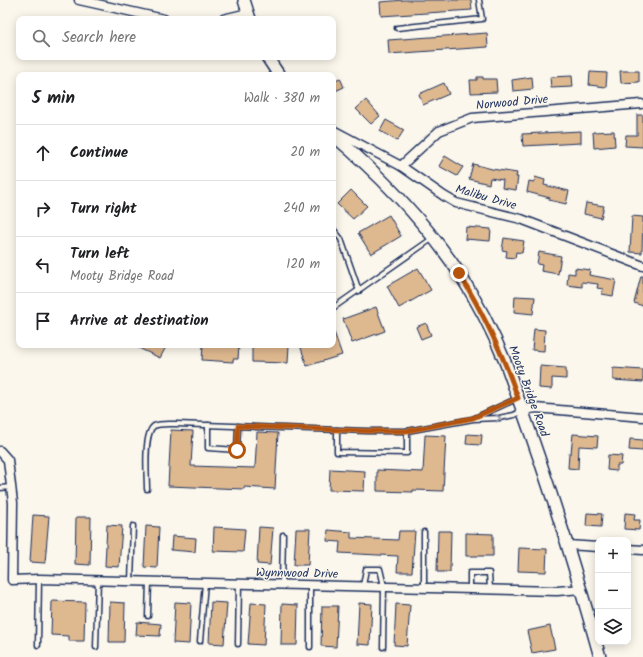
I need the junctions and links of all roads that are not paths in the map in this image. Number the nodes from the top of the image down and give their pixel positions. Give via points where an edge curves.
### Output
1 (79, 0) edge
2 (244, 0) edge
3 (479, 0) edge
4 (151, 16) edge
5 (249, 16) edge
6 (397, 28) dead end
7 (269, 60) edge
8 (277, 72) edge
9 (641, 104) dead end
10 (336, 132) edge
11 (336, 138) edge
12 (401, 166) junction
13 (336, 233) edge
14 (434, 237) junction
15 (643, 266) edge
16 (359, 291) junction
17 (336, 306) edge
18 (518, 398) junction
19 (522, 411) junction
20 (643, 417) edge
21 (473, 418) junction
22 (208, 425) junction
23 (238, 426) junction
24 (337, 430) junction
25 (407, 431) junction
26 (0, 451) edge
27 (12, 487) junction
28 (0, 488) edge
29 (147, 489) dead end
30 (133, 526) dead end
31 (424, 532) dead end
32 (283, 535) dead end
33 (568, 545) junction
34 (595, 547) edge
35 (631, 549) edge
36 (643, 550) edge
37 (40, 579) junction
38 (98, 580) junction
39 (131, 581) junction
40 (149, 581) junction
41 (205, 583) junction
42 (239, 583) junction
43 (282, 584) junction
44 (310, 585) junction
45 (363, 586) junction
46 (384, 586) junction
47 (424, 587) junction
48 (470, 588) junction
49 (490, 589) junction
50 (582, 589) junction
51 (148, 616) dead end
52 (200, 642) dead end
53 (238, 644) dead end
54 (38, 645) dead end
55 (96, 647) dead end
56 (310, 647) dead end
57 (382, 647) dead end
58 (600, 657) edge

1 - 4 street
2 - 5 main road
3 - 6 lane via 482,19
7 - 8 main road
9 - 12 street, Norwood Drive via 472,118 439,130
10 - 12 street, Malibu Drive
11 - 14 main road, Mooty Bridge Road via 378,176
12 - 15 street, Malibu Drive via 456,203 521,219
13 - 16 lane
14 - 16 lane
14 - 18 main road, Mooty Bridge Road via 481,310 500,349
16 - 17 lane
18 - 19 main road, Mooty Bridge Road
18 - 21 lane
19 - 20 street via 535,408
21 -> 19 lane via 499,418
19 - 33 main road, Mooty Bridge Road
21 - 25 lane
22 - 23 lane
22 - 23 lane via 208,448 237,450
22 - 29 lane via 156,425 152,428 148,439
23 - 24 lane
24 - 25 lane
24 - 25 lane via 337,452 399,453 407,453
26 - 27 street via 8,460
27 - 28 lane
27 - 37 street, Wynnwood Drive via 12,580
30 - 39 lane
31 - 47 lane
32 - 43 lane
33 - 34 street
33 - 50 main road, Mooty Bridge Road
35 - 36 street
37 - 38 street, Wynnwood Drive
37 - 54 lane
38 - 39 street, Wynnwood Drive
38 - 55 lane
39 - 40 street, Wynnwood Drive
40 - 41 street, Wynnwood Drive
40 - 51 lane
41 - 42 street, Wynnwood Drive
41 - 52 lane
42 - 43 street, Wynnwood Drive
42 - 53 lane
43 - 44 street, Wynnwood Drive
44 - 45 street, Wynnwood Drive
44 - 56 lane
45 - 46 street, Wynnwood Drive
45 - 46 lane via 366,569 380,569
46 - 47 street, Wynnwood Drive
46 - 57 lane
47 - 48 street, Wynnwood Drive
48 - 49 street, Wynnwood Drive
48 - 49 lane via 470,573 490,573
49 - 50 street, Wynnwood Drive
50 - 58 main road, Mooty Bridge Road

